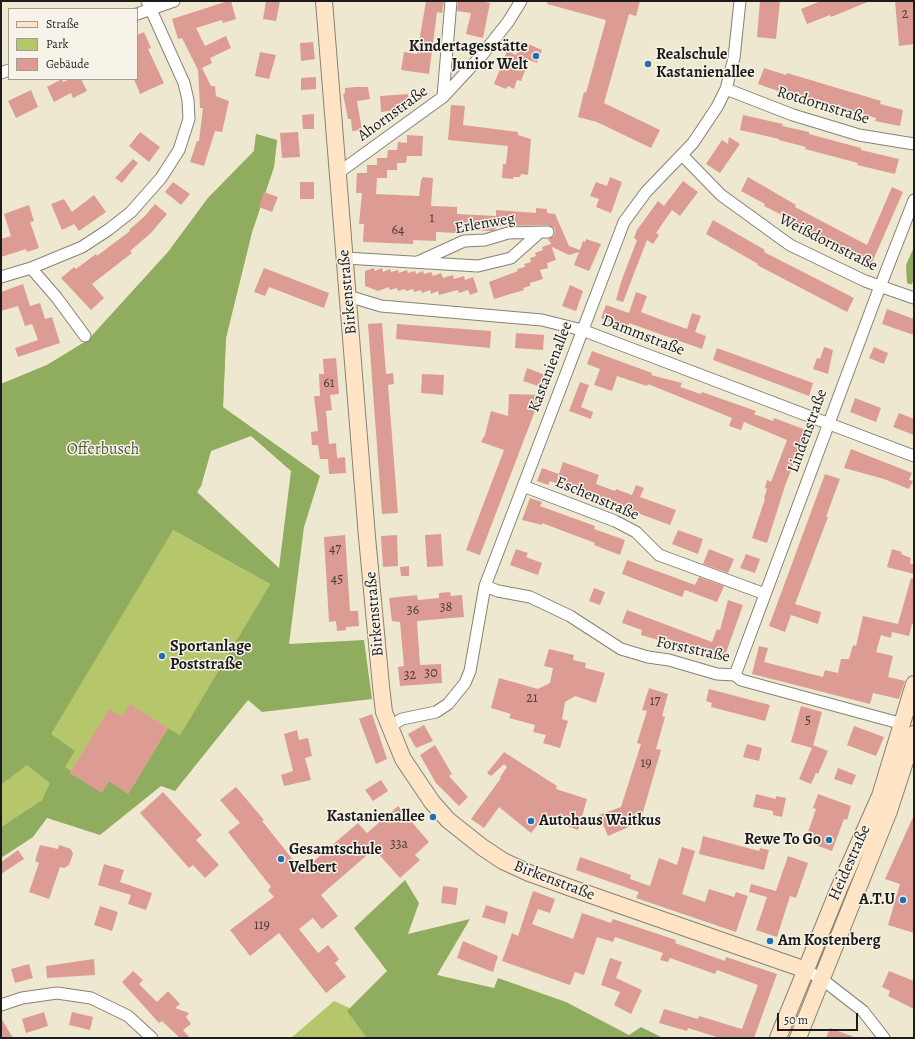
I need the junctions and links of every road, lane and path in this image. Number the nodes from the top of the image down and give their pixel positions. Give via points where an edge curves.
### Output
1 (174, 1) edge
2 (324, 1) edge
3 (452, 1) edge
4 (521, 1) edge
5 (740, 1) edge
6 (148, 5) edge
7 (138, 13) edge
8 (726, 89) junction
9 (443, 97) junction
10 (914, 144) edge
11 (682, 155) junction
12 (338, 173) junction
13 (914, 200) edge
14 (345, 258) junction
15 (417, 263) junction
16 (31, 268) junction
17 (1, 277) edge
18 (880, 287) junction
19 (348, 296) junction
20 (914, 298) edge
21 (582, 330) junction
22 (85, 336) dead end
23 (828, 423) junction
24 (914, 456) edge
25 (523, 486) junction
26 (485, 586) junction
27 (765, 594) junction
28 (735, 675) junction
29 (914, 684) edge
30 (389, 727) junction
31 (909, 729) edge
32 (806, 970) junction
33 (823, 980) junction
34 (1, 1005) edge
35 (152, 1038) edge
36 (778, 1038) edge
37 (798, 1038) edge
38 (884, 1038) edge

1 - 6 street
2 - 12 street, Birkenstraße
3 - 9 street
4 - 9 street, Ahornstraße via 482,55
5 - 8 street, Kastanienallee via 734,58
6 - 7 street
6 - 16 street via 184,83 188,100 189,119 179,150 161,178 131,212 82,247
8 - 10 street, Rotdornstraße via 793,115 859,135
8 - 11 street, Kastanienallee via 717,107
9 - 12 street, Ahornstraße
11 - 18 street, Weißdornstraße via 721,195 769,231 808,254
11 - 21 street, Kastanienallee via 646,192 624,222
12 - 14 street, Birkenstraße
13 - 18 street, Lindenstraße
14 - 15 street, Erlenweg
14 - 19 street, Birkenstraße
15 - 15 street, Erlenweg via 485,265 511,258 544,232 508,233 485,240 464,241
16 - 17 street
16 - 22 street
18 - 20 street, Weißdornstraße
18 - 23 street, Lindenstraße
19 - 21 street, Dammstraße via 381,306 542,320
19 - 30 street, Birkenstraße via 367,537 384,712
21 - 23 street, Dammstraße
21 - 25 street, Kastanienallee
23 - 24 street, Dammstraße
23 - 27 street, Lindenstraße
25 - 26 street, Kastanienallee
25 - 27 street, Eschenstraße via 615,521 636,532 660,555
26 - 28 street, Forststraße via 530,597 570,616 621,650 669,660 716,674
26 - 30 street, Kastanienallee via 470,671 465,683 448,704 436,712 402,720
27 - 28 street, Lindenstraße
28 - 31 street, Forststraße via 741,680
29 - 31 street, Heidestraße
30 - 32 street, Birkenstraße via 403,759 432,802 448,820 503,861 564,886
31 - 32 street, Heidestraße via 847,868
31 - 33 street, Heidestraße via 890,811
32 - 33 street
32 - 36 street, Heidestraße
33 - 37 street, Heidestraße
33 - 38 street via 863,1011
34 - 35 street via 22,998 51,994 91,998 128,1016

